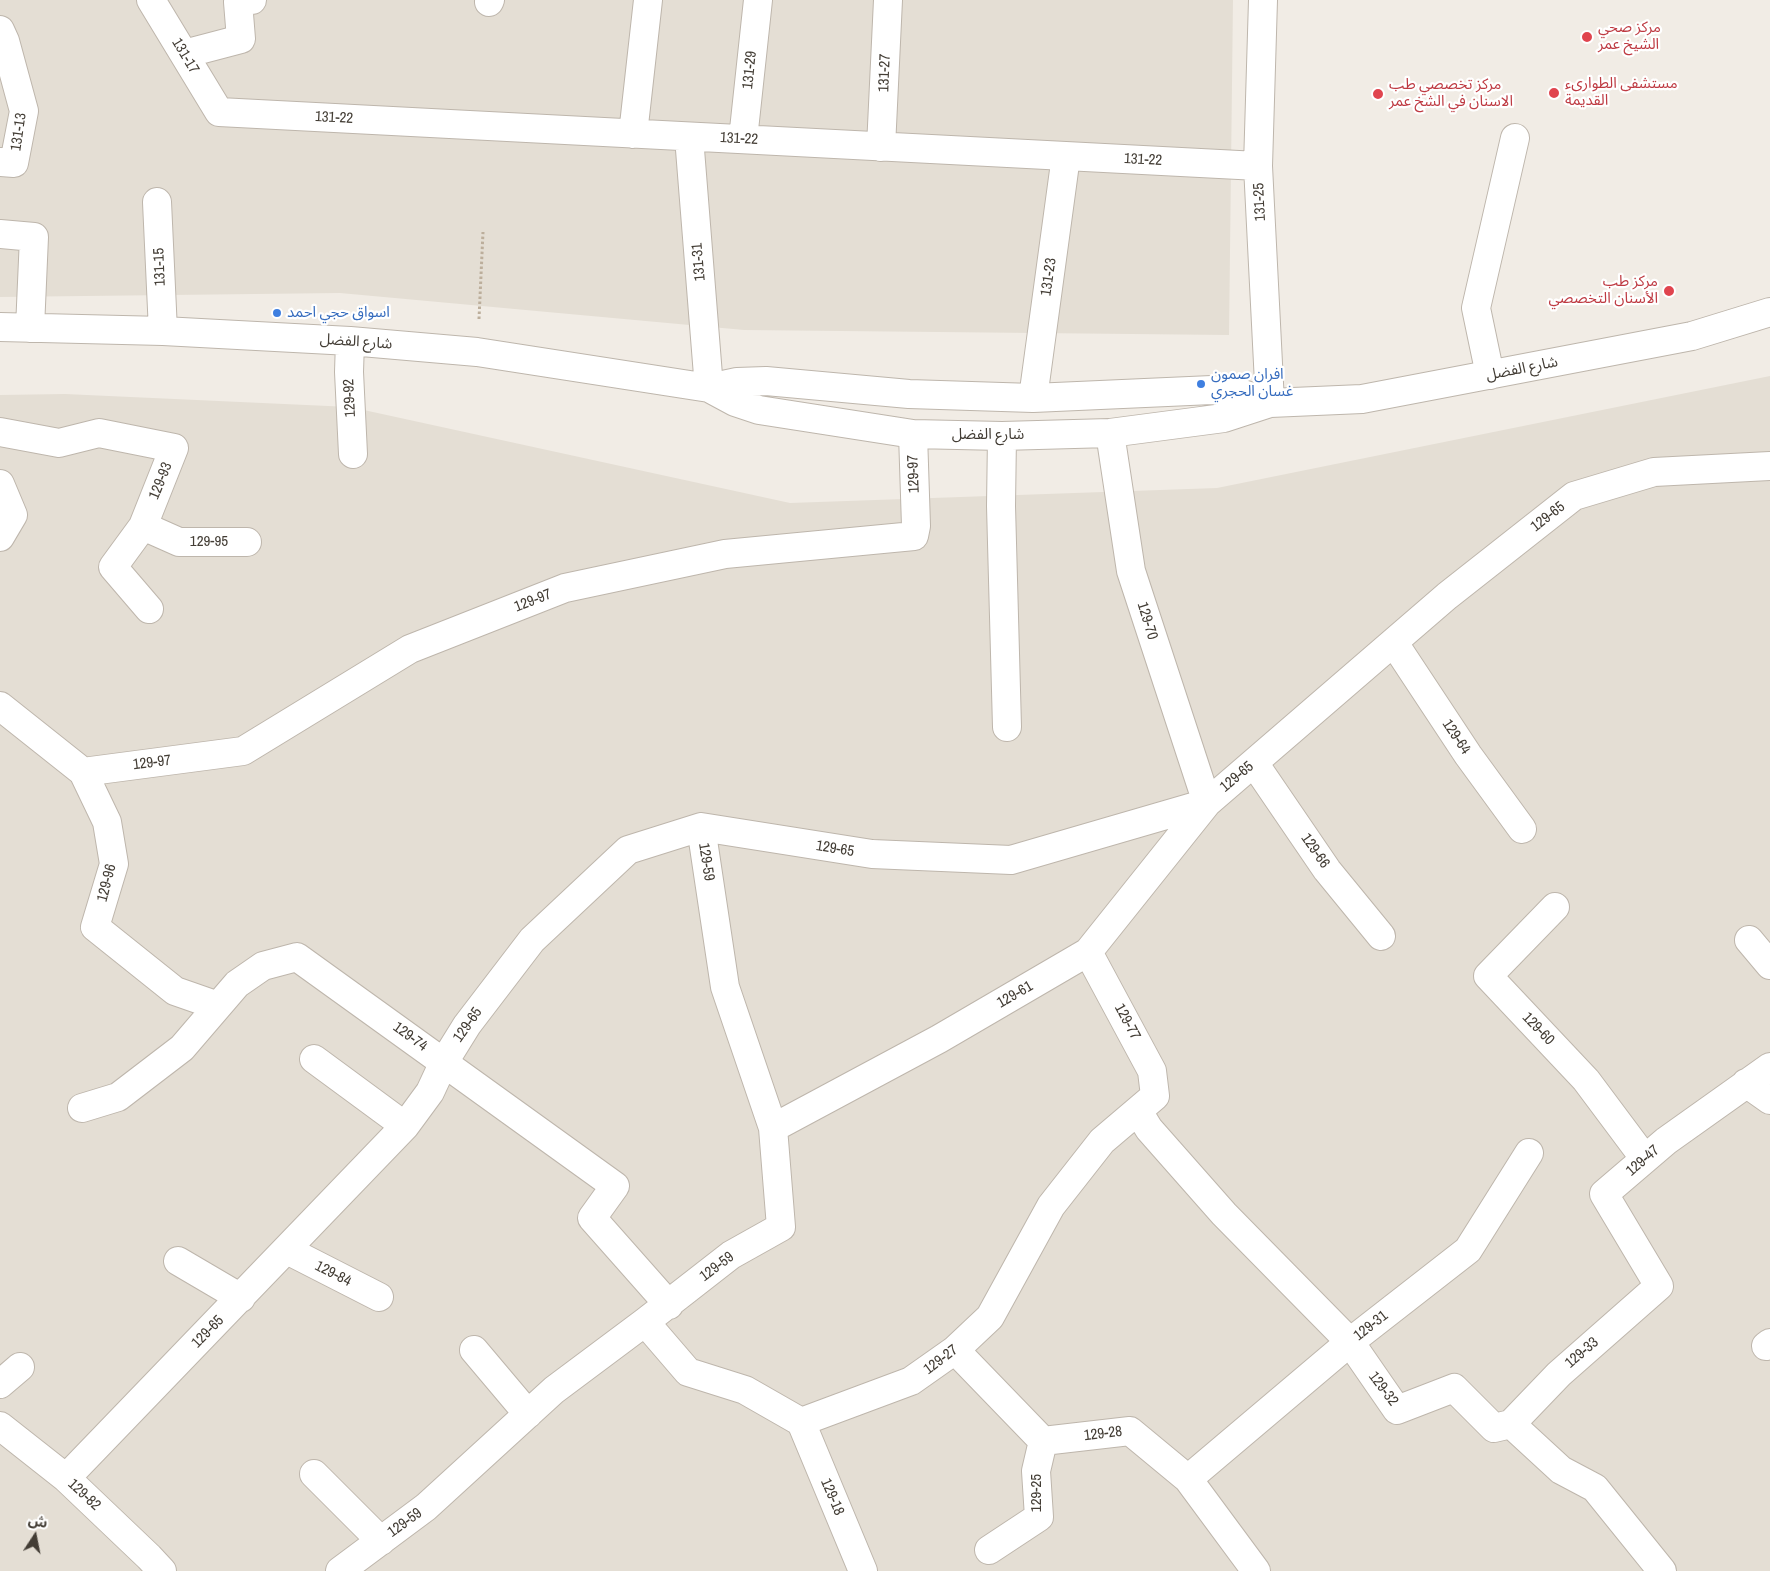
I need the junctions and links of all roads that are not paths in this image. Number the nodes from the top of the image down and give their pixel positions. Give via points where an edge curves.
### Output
1 (151, 0) edge
2 (252, 0) edge
3 (648, 0) edge
4 (758, 0) edge
5 (888, 0) edge
6 (1263, 0) edge
7 (0, 30) edge
8 (184, 54) junction
9 (219, 112) joint
10 (633, 134) junction
11 (689, 137) junction
12 (1515, 138) dead end
13 (743, 139) junction
14 (882, 147) junction
15 (1066, 156) junction
16 (0, 162) edge
17 (1258, 166) junction
18 (157, 202) dead end
19 (0, 234) edge
20 (1770, 312) edge
21 (0, 328) edge
22 (30, 328) junction
23 (163, 331) junction
24 (350, 341) junction
25 (1490, 375) junction
26 (709, 388) junction
27 (1033, 398) junction
28 (1270, 403) junction
29 (0, 432) edge
30 (1110, 433) junction
31 (913, 434) junction
32 (1002, 436) junction
33 (353, 454) dead end
34 (1770, 466) edge
35 (0, 484) edge
36 (143, 526) junction
37 (0, 537) edge
38 (248, 542) dead end
39 (149, 609) dead end
40 (1394, 642) junction
41 (0, 706) edge
42 (1007, 727) dead end
43 (1254, 763) junction
44 (83, 772) junction
45 (1207, 803) junction
46 (700, 827) junction
47 (1522, 829) dead end
48 (1555, 907) dead end
49 (1381, 936) dead end
50 (1749, 940) dead end
51 (1088, 952) junction
52 (1770, 965) edge
53 (218, 1006) junction
54 (314, 1058) dead end
55 (444, 1062) junction
56 (1770, 1067) edge
57 (1746, 1083) junction
58 (1770, 1100) edge
59 (1146, 1104) junction
60 (82, 1108) dead end
61 (405, 1126) junction
62 (772, 1128) junction
63 (1529, 1153) dead end
64 (1645, 1159) junction
65 (286, 1250) junction
66 (178, 1261) dead end
67 (1659, 1286) joint
68 (379, 1297) dead end
69 (241, 1298) junction
70 (669, 1305) junction
71 (645, 1322) junction
72 (1350, 1342) junction
73 (474, 1350) dead end
74 (955, 1350) junction
75 (528, 1414) junction
76 (800, 1422) junction
77 (1511, 1424) junction
78 (0, 1426) edge
79 (1042, 1441) junction
80 (314, 1474) dead end
81 (66, 1478) junction
82 (1188, 1479) junction
83 (381, 1541) junction
84 (989, 1550) dead end
85 (148, 1566) edge
86 (340, 1571) edge
87 (863, 1571) edge
88 (1256, 1571) edge
89 (1662, 1571) edge

1 - 8 street, 131-17
2 - 8 street via 238,2 241,39
3 - 10 street
4 - 13 street, 131-29
5 - 14 street, 131-27
6 - 17 street, 131-25
7 - 16 street, 131-13 via 24,111 14,163
8 - 9 street, 131-17
9 - 10 street, 131-22
10 - 11 street, 131-22
11 - 13 street, 131-22
11 - 26 street, 131-31
12 - 25 street via 1476,308
13 - 14 street, 131-22
14 - 15 street, 131-22
15 - 17 street, 131-22
15 - 27 street, 131-23
17 - 28 street, 131-25
18 - 23 street, 131-15
19 - 22 street via 34,237
20 - 25 street, شارع الفضل via 1692,336
21 - 22 street, شارع الفضل
22 - 23 street, شارع الفضل
23 - 24 street, شارع الفضل
24 - 26 street, شارع الفضل via 477,352
24 - 33 street, 129-92
25 - 28 street, شارع الفضل via 1362,399
26 - 27 street, شارع الفضل via 737,382 766,381 908,394
26 - 31 street, شارع الفضل via 759,410
27 - 28 street, شارع الفضل via 1212,390 1240,392
28 - 30 street, شارع الفضل via 1224,418
29 - 36 street, 129-93 via 59,443 99,433 174,448
30 - 32 street, شارع الفضل
30 - 45 street, 129-70 via 1131,571
31 - 32 street, شارع الفضل
31 - 44 street, 129-97 via 914,536 725,554 565,588 410,649 243,751
32 - 42 street
34 - 40 street, 129-65 via 1654,472 1574,496
35 - 37 street via 13,515
36 - 38 street, 129-95 via 180,542
36 - 39 street, 129-93 via 113,567
40 - 43 street, 129-65
40 - 47 street, 129-64 via 1468,755
41 - 44 street, 129-96
43 - 45 street, 129-65
43 - 49 street, 129-66 via 1327,870
44 - 53 street, 129-96 via 107,822 114,864 95,927 175,991
45 - 46 street, 129-65 via 1011,860 872,854
45 - 51 street, 129-61
46 - 55 street, 129-65 via 628,850 532,940 467,1025
46 - 62 street, 129-59 via 725,987
48 - 64 street, 129-60 via 1488,976 1586,1080
50 - 52 street
51 - 59 street, 129-77 via 1152,1071
51 - 62 street, 129-61 via 939,1039
53 - 55 street, 129-74 via 237,984 263,966 297,957
53 - 60 street, 129-74 via 182,1048 118,1097
54 - 61 street
55 - 61 street, 129-65 via 430,1092
55 - 70 street, 129-74 via 615,1186 592,1218
56 - 57 street, 129-47
57 - 58 street
57 - 64 street, 129-47
59 - 72 street, 129-32 via 1149,1130 1224,1214
59 - 74 street, 129-27 via 1102,1142 1051,1206 990,1317
61 - 65 street, 129-65
62 - 70 street, 129-59 via 781,1227 731,1255
63 - 72 street, 129-31 via 1468,1250
64 - 67 street, 129-47 via 1604,1194
65 - 68 street, 129-84
65 - 69 street, 129-65
66 - 69 street
67 - 77 street, 129-33 via 1558,1374
69 - 81 street, 129-65
70 - 71 street, 129-59
71 - 75 street, 129-59 via 554,1390
71 - 76 street via 688,1372 745,1390
72 - 77 street, 129-32 via 1397,1410 1454,1388 1494,1428
72 - 82 street, 129-31
73 - 75 street
74 - 76 street, 129-27 via 912,1382
74 - 79 street
75 - 83 street, 129-59 via 426,1507
76 - 87 street, 129-18
77 - 89 street via 1560,1470 1595,1488
78 - 81 street, 129-82
79 - 82 street, 129-28 via 1130,1431
79 - 84 street, 129-25 via 1036,1471 1039,1518
80 - 83 street
81 - 85 street, 129-82
82 - 88 street, 129-28
83 - 86 street, 129-59

